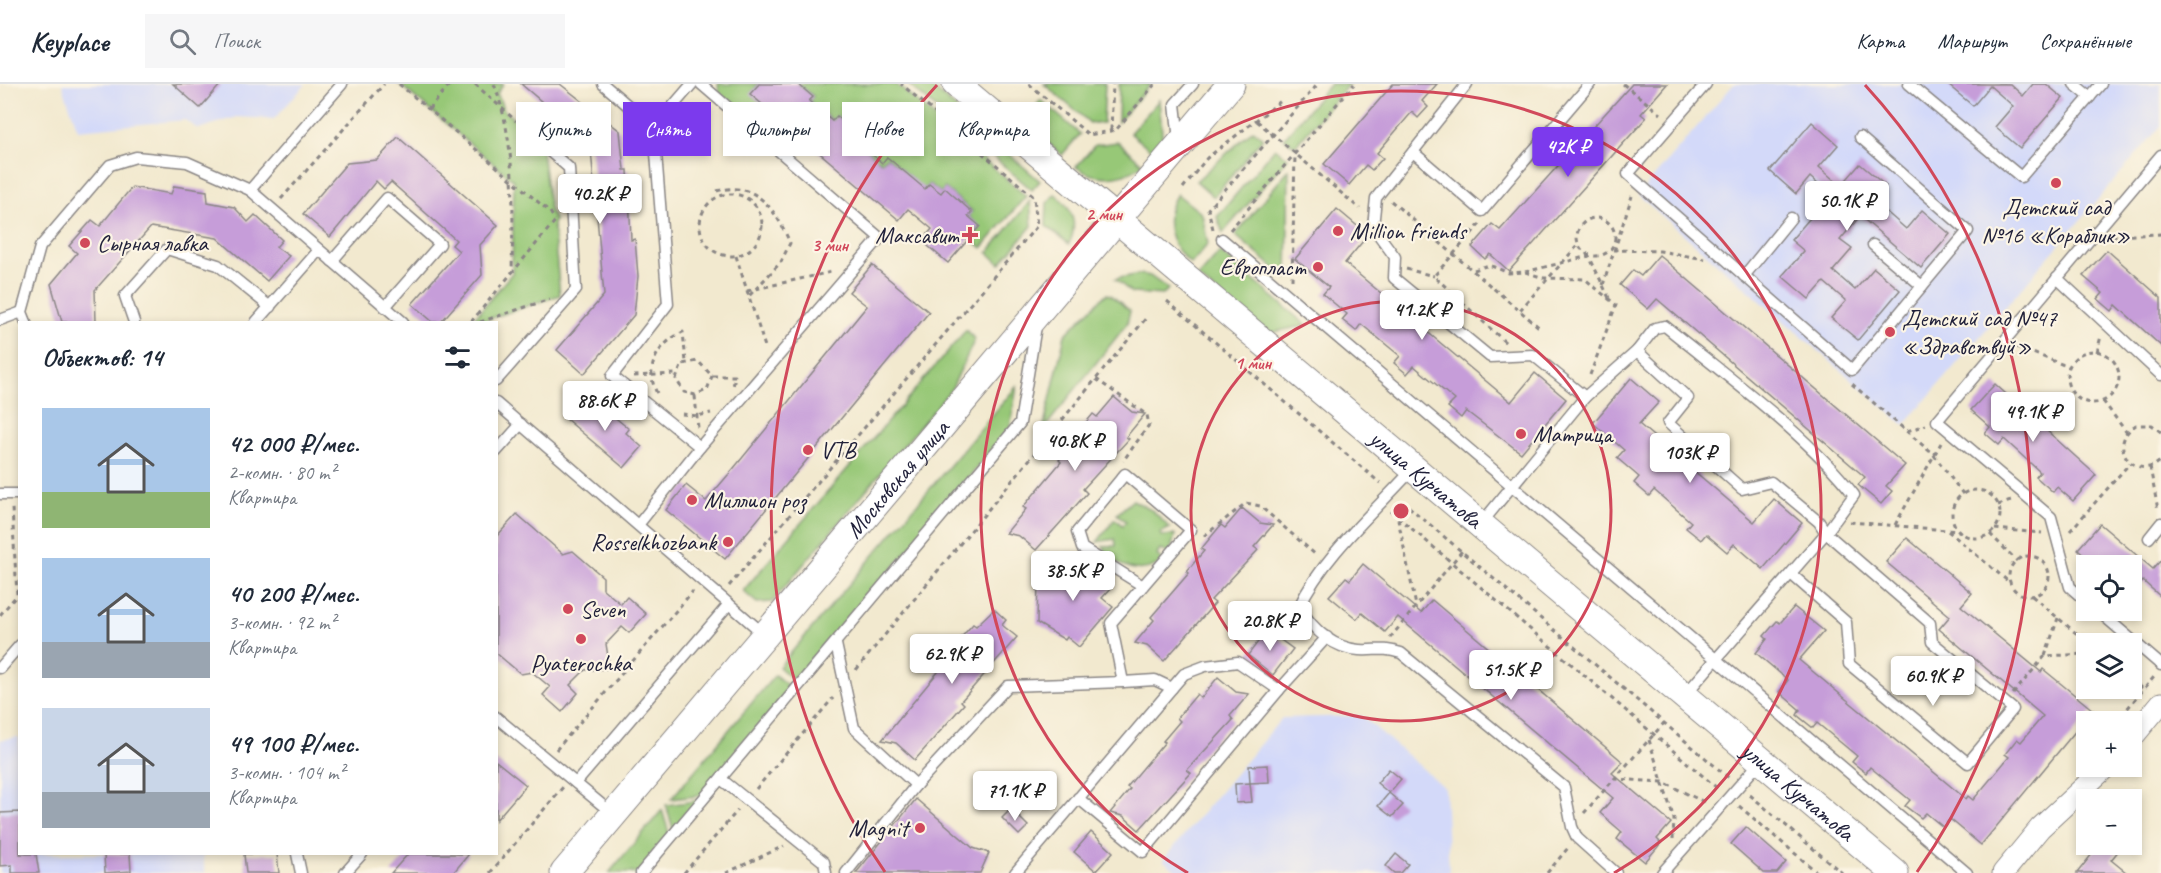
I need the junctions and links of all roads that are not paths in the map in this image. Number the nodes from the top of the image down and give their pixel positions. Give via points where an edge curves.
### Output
1 (342, 84) edge
2 (603, 84) edge
3 (692, 84) edge
4 (701, 84) edge
5 (956, 84) edge
6 (1193, 84) edge
7 (1231, 84) edge
8 (1467, 84) edge
9 (1590, 84) edge
10 (1706, 84) edge
11 (2074, 84) edge
12 (2101, 84) edge
13 (1912, 85) edge
14 (2090, 97) junction
15 (624, 102) edge
16 (676, 102) edge
17 (1860, 137) dead end
18 (1179, 145) junction
19 (1413, 152) junction
20 (2161, 155) edge
21 (555, 156) edge
22 (656, 156) edge
23 (250, 190) junction
24 (1791, 218) dead end
25 (1117, 220) junction
26 (1222, 239) road end
27 (1873, 245) dead end
28 (319, 250) junction
29 (332, 261) junction
30 (1744, 276) junction
31 (2057, 278) junction
32 (1922, 286) junction
33 (270, 307) junction
34 (385, 307) junction
35 (1038, 314) junction
36 (24, 317) edge
37 (0, 320) edge
38 (134, 321) edge
39 (257, 321) edge
40 (402, 321) edge
41 (1637, 351) junction
42 (2161, 375) edge
43 (498, 379) edge
44 (1585, 397) junction
45 (498, 405) edge
46 (521, 424) junction
47 (700, 447) junction
48 (498, 450) edge
49 (1413, 469) junction
50 (1513, 485) junction
51 (2161, 524) edge
52 (638, 525) junction
53 (1480, 525) junction
54 (1826, 533) junction
55 (2149, 538) dead end
56 (1791, 574) junction
57 (1143, 586) junction
58 (2076, 592) edge
59 (725, 600) junction
60 (2110, 621) edge
61 (765, 635) junction
62 (1327, 637) junction
63 (836, 644) junction
64 (18, 647) edge
65 (1717, 658) junction
66 (2161, 665) edge
67 (0, 668) edge
68 (1123, 682) junction
69 (1172, 688) junction
70 (1280, 690) junction
71 (1684, 696) junction
72 (2157, 698) edge
73 (498, 719) edge
74 (2142, 722) edge
75 (1761, 761) junction
76 (2095, 777) edge
77 (722, 779) junction
78 (573, 781) junction
79 (916, 785) junction
80 (1078, 798) junction
81 (613, 814) junction
82 (297, 855) edge
83 (361, 855) edge
84 (300, 873) edge
85 (345, 873) edge
86 (564, 873) edge
87 (641, 873) edge
88 (826, 873) edge
89 (846, 873) edge
90 (1015, 873) edge
91 (1616, 873) edge
92 (1662, 873) edge
93 (1895, 873) edge
94 (1967, 873) edge
95 (2003, 873) edge

1 - 23 lane
2 - 15 lane
3 - 16 lane
4 - 47 lane via 880,238
5 - 25 street, улица Курчатова
6 - 18 lane via 1175,104
7 - 18 street, Московская улица
8 - 19 lane
9 - 19 lane via 1482,211
10 - 30 lane via 1628,174
11 - 14 lane
12 - 14 lane
13 - 14 lane via 2021,177
17 - 32 lane via 1968,231
18 - 25 street, Московская улица
19 - 44 lane via 1376,198 1373,227 1395,257 1394,278 1490,357 1533,355
20 - 31 lane
21 - 43 lane via 569,168 576,290
22 - 47 lane via 668,304 612,376
23 - 28 lane
23 - 36 lane via 187,162 136,157 110,165 40,247
24 - 30 lane
25 - 35 street, Московская улица
25 - 49 street, улица Курчатова
26 - 50 lane
27 - 32 lane
28 - 29 lane
28 - 33 lane
29 - 34 lane
29 - 34 lane via 387,198 440,244
30 - 32 lane via 1852,370
31 - 42 lane
31 - 58 lane via 1936,421 2051,517 2070,587
33 - 38 lane via 218,265 167,249 125,296
33 - 39 lane
34 - 40 lane
35 - 61 street, Московская улица
35 - 63 lane via 1020,423
36 - 37 lane
41 - 44 lane
41 - 54 lane via 1688,398 1668,423 1742,489 1771,482 1819,522
41 - 54 lane via 1655,328 1665,326 1840,477 1854,495
44 - 50 lane
45 - 46 lane
46 - 48 lane
46 - 52 lane
47 - 52 lane
49 - 53 street, улица Курчатова
49 - 62 lane via 1308,587 1299,607 1310,624
50 - 53 lane
50 - 65 lane
51 - 55 lane
52 - 59 lane
53 - 71 street, улица Курчатова
54 - 56 lane
54 - 56 lane via 1930,623 1932,642 2013,709 1968,763 1849,664 1846,622
56 - 65 lane
57 - 57 lane via 1191,530 1125,474 1077,532 1082,548
57 - 68 lane via 1111,623
59 - 61 lane
59 - 78 lane
60 - 66 lane
61 - 81 street, Московская улица
62 - 70 lane
62 - 91 lane via 1335,644 1356,650 1382,647 1401,653 1564,786 1574,833
63 - 77 lane
63 - 79 lane via 854,728
64 - 67 lane
65 - 71 lane
65 - 94 lane
68 - 69 lane via 1155,680
68 - 79 lane via 1008,686
69 - 70 lane via 1184,674 1205,666 1238,662
69 - 80 lane
70 - 80 lane via 1143,852
71 - 75 street, улица Курчатова
72 - 74 street
73 - 78 lane
75 - 92 lane
75 - 93 street, улица Курчатова
76 - 95 street via 2040,828
77 - 87 lane
77 - 88 lane via 824,862
78 - 81 lane
79 - 89 lane
80 - 90 lane
81 - 86 street, Московская улица
82 - 84 lane
83 - 85 lane

